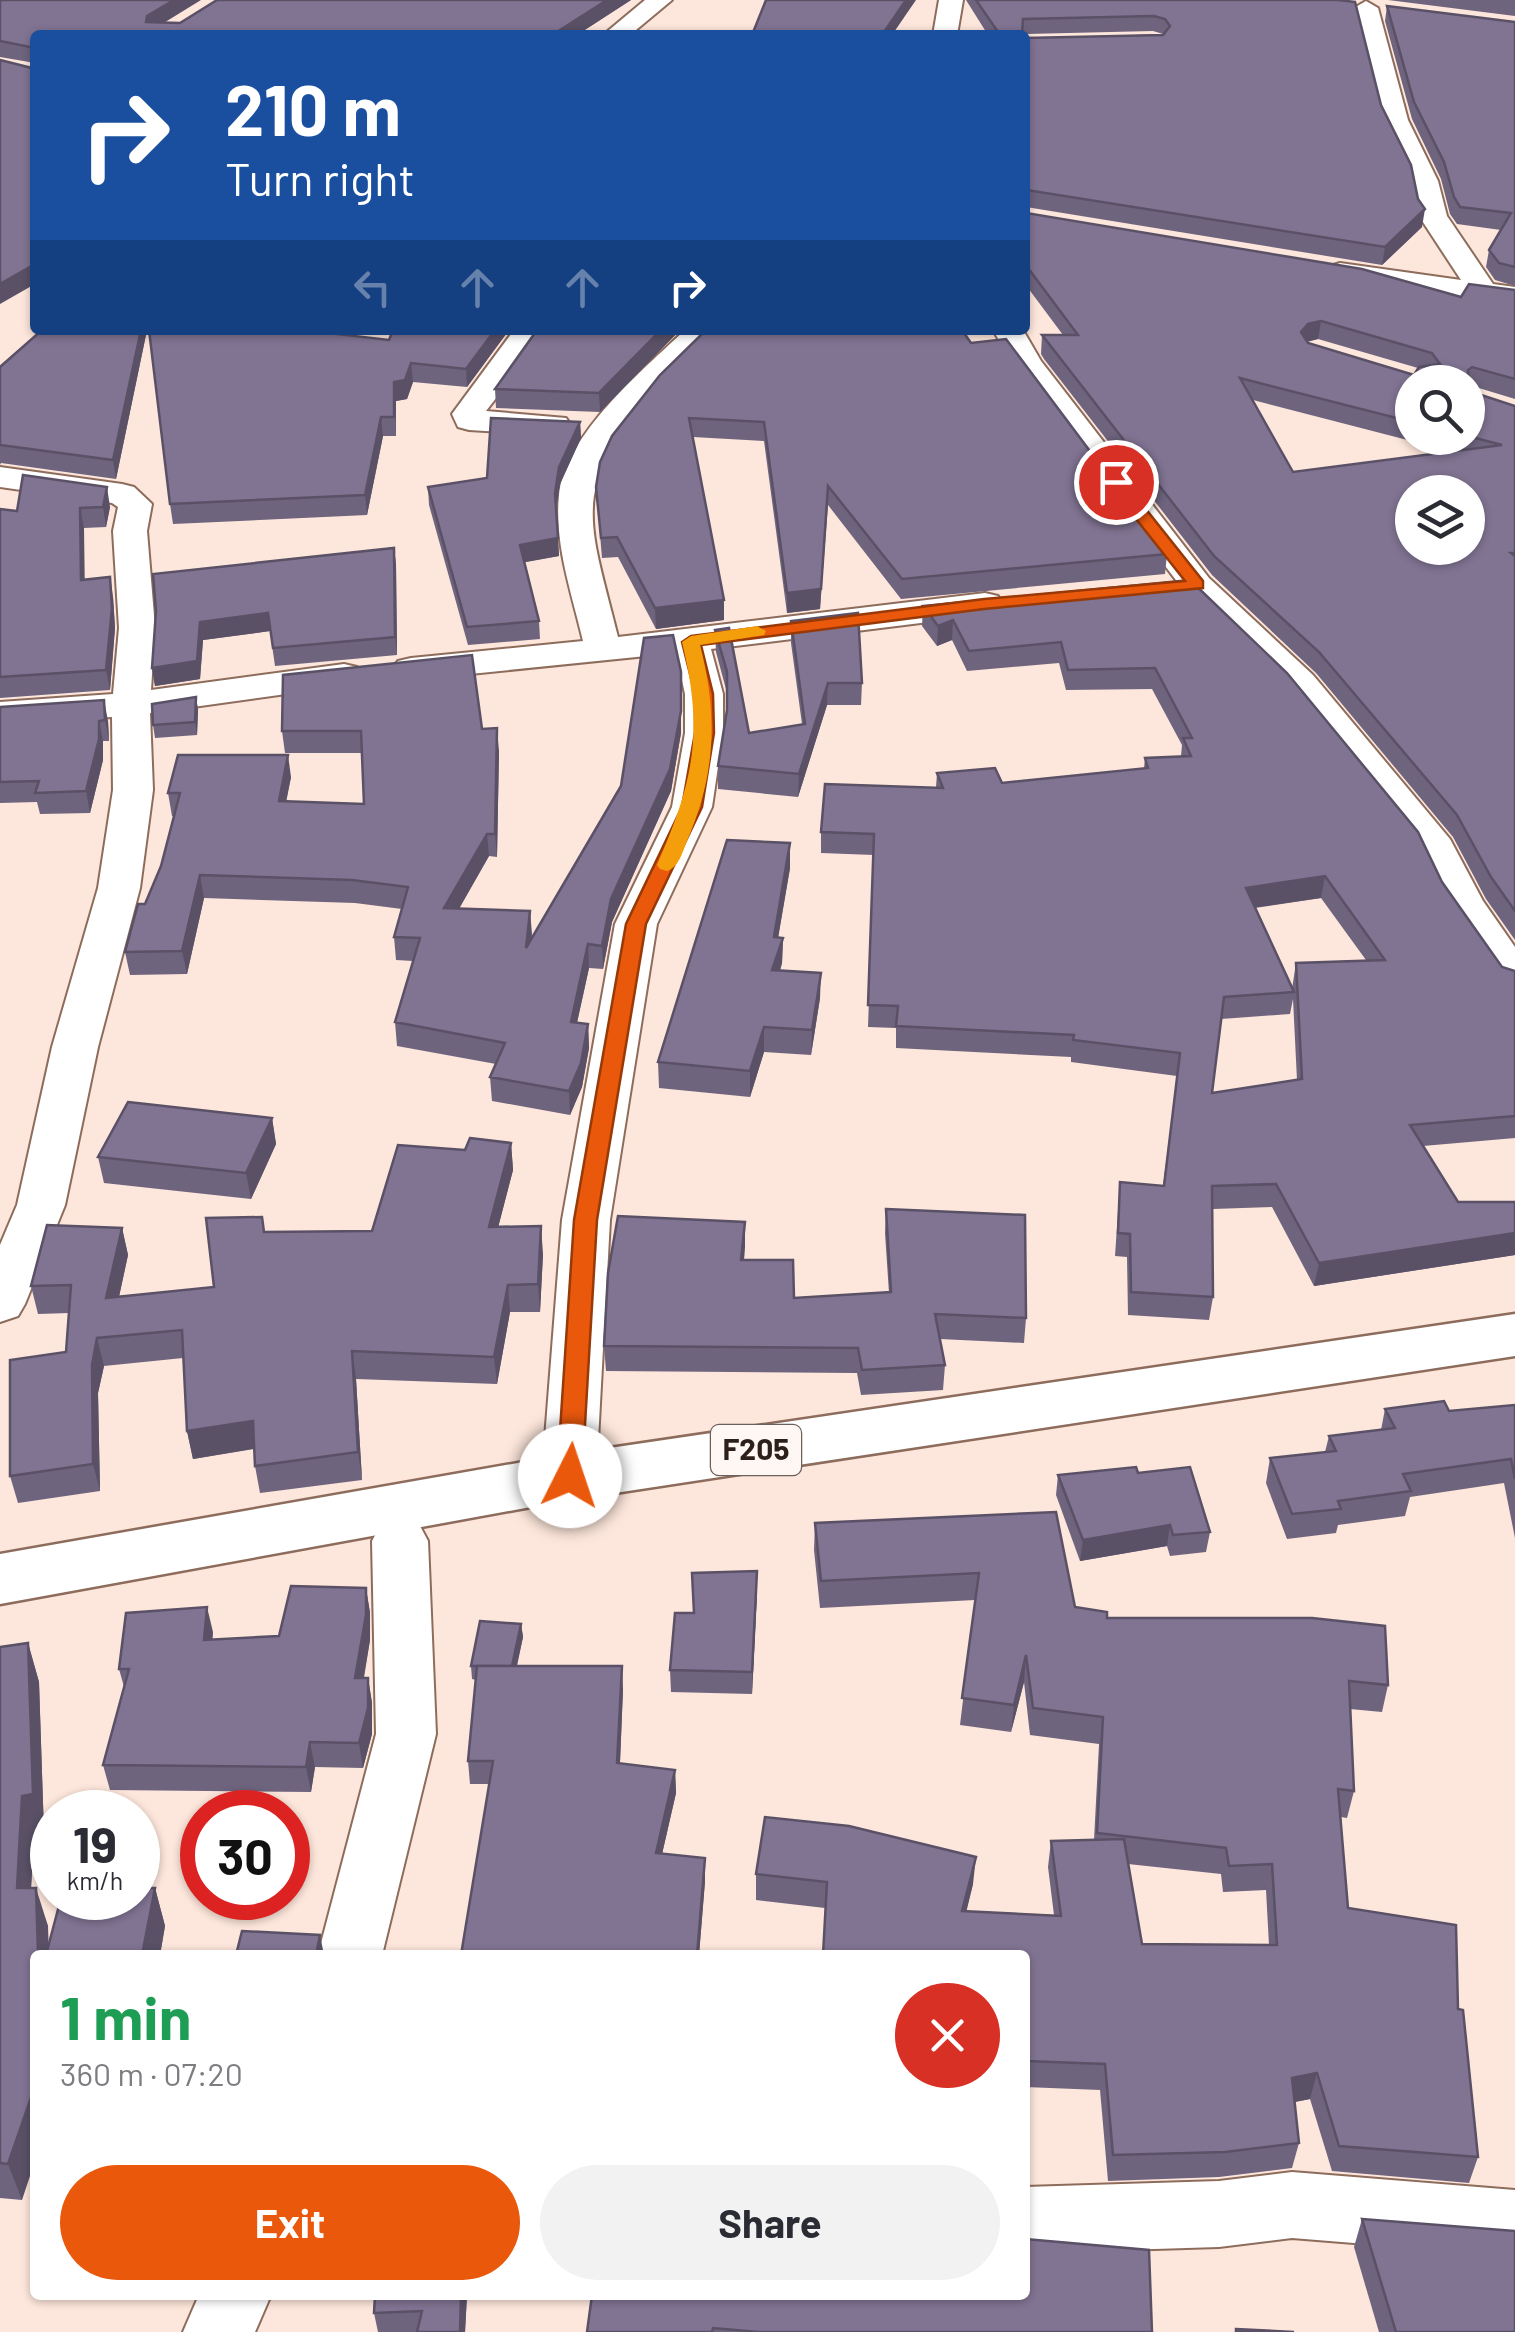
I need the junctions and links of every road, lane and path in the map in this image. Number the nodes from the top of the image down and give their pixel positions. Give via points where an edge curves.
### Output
1 (660, 0) edge
2 (950, 0) edge
3 (1366, 8) dead end
4 (621, 30) edge
5 (947, 30) edge
6 (1315, 268) edge
7 (1482, 291) junction
8 (1515, 296) edge
9 (527, 335) edge
10 (697, 335) edge
11 (1011, 335) edge
12 (609, 426) junction
13 (0, 477) edge
14 (1020, 600) edge
15 (691, 642) junction
16 (603, 650) junction
17 (130, 704) junction
18 (0, 712) edge
19 (1515, 978) edge
20 (0, 1304) edge
21 (1515, 1334) edge
22 (1515, 1362) edge
23 (570, 1476) junction
24 (400, 1541) junction
25 (0, 1579) edge
26 (0, 1598) edge
27 (351, 1950) edge
28 (1030, 2220) edge
29 (1515, 2224) edge
30 (233, 2300) edge
31 (219, 2332) edge

1 - 4 street
2 - 5 street
3 - 7 street via 1395,120 1426,181 1432,216
6 - 7 street
7 - 8 street
9 - 12 street via 469,420
10 - 12 street
11 - 19 street via 1180,586 1300,683 1436,848 1462,902
12 - 16 street via 576,487 576,524
13 - 17 street via 122,494 135,504 130,531 138,628
14 - 15 street
15 - 16 street
15 - 23 street via 704,694 704,733 692,807 636,924 586,1220
16 - 17 street via 320,677
17 - 18 street
17 - 20 street via 133,790 118,888 74,1047 41,1205
21 - 23 main road, F205
22 - 24 main road, F205
23 - 25 main road, F205
24 - 26 main road, F205
24 - 27 street via 406,1734
28 - 29 street via 1292,2205
30 - 31 street

